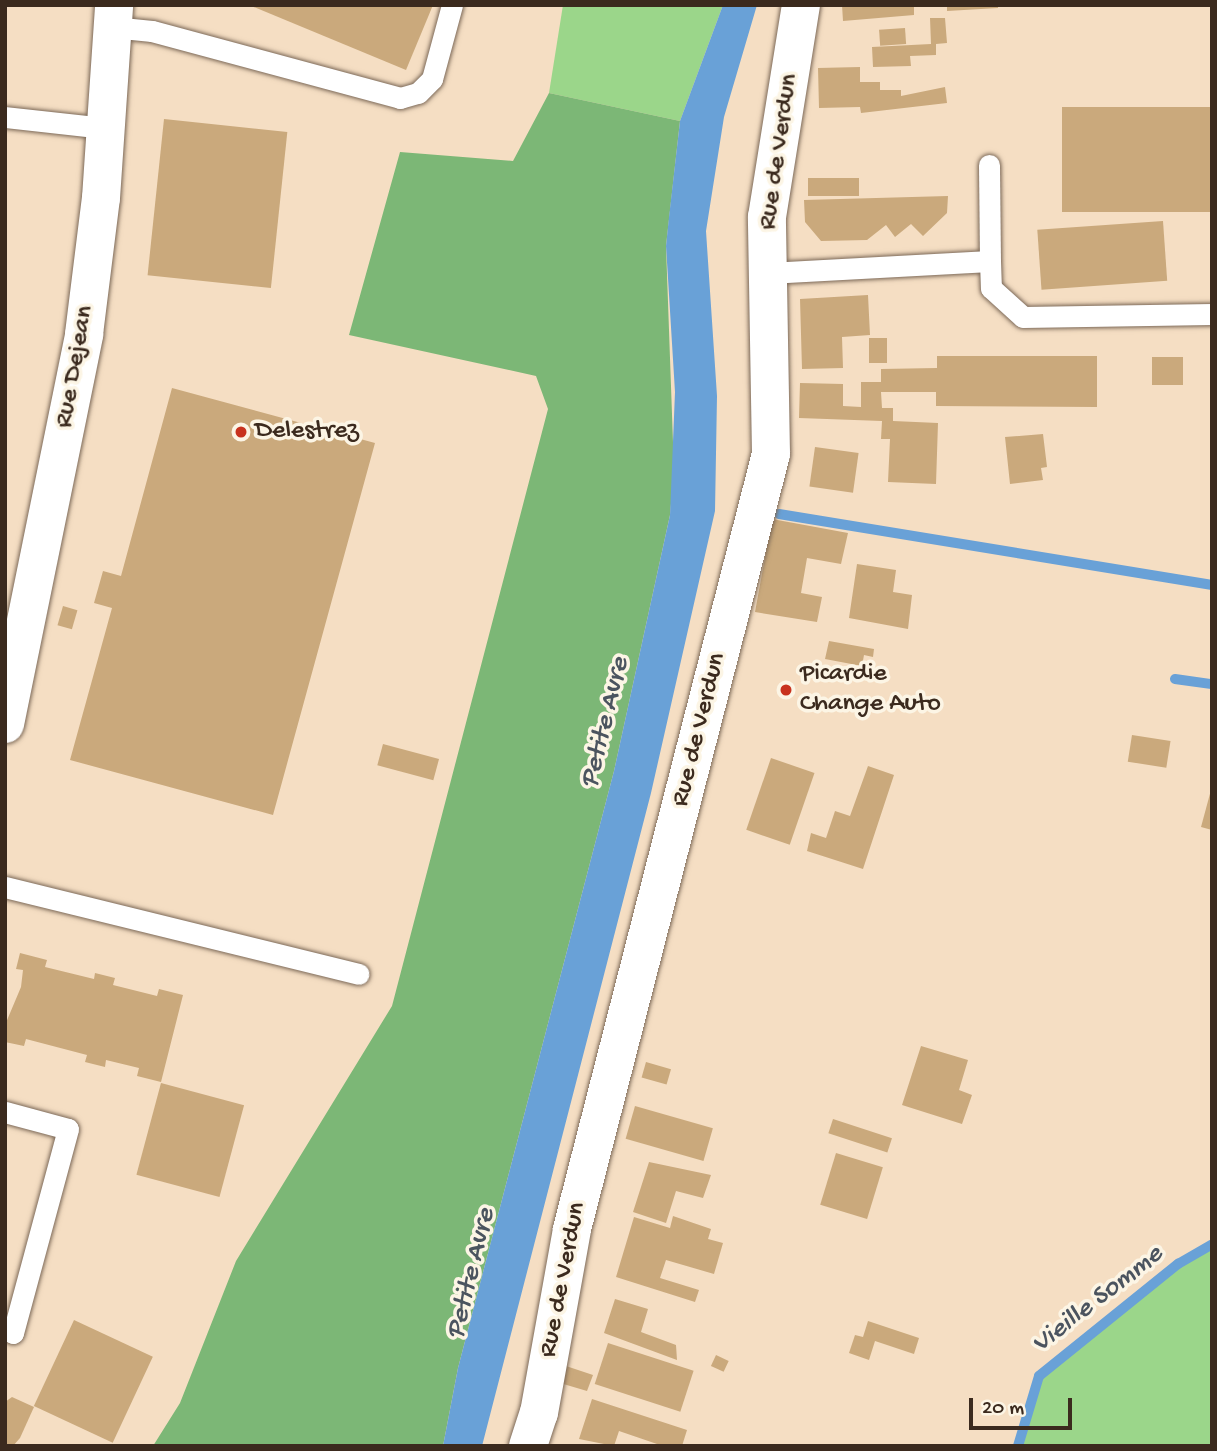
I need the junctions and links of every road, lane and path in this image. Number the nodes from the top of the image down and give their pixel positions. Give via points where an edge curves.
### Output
1 (452, 5) edge
2 (801, 5) edge
3 (113, 16) edge
4 (5, 117) edge
5 (105, 128) junction
6 (989, 165) dead end
7 (990, 261) junction
8 (768, 273) junction
9 (1212, 314) edge
10 (5, 724) edge
11 (5, 887) edge
12 (358, 974) dead end
13 (5, 1112) edge
14 (5, 1329) edge
15 (528, 1446) edge

1 - 3 lane via 432,79 418,93 400,98 152,31
2 - 8 street, Rue de Verdun via 767,218
3 - 5 street, Rue Dejean
4 - 5 lane
5 - 10 street, Rue Dejean via 84,334
6 - 7 lane
7 - 8 lane
7 - 9 lane via 991,288 1023,317
8 - 15 street, Rue de Verdun via 771,454 572,1229 539,1413
11 - 12 lane
13 - 14 lane via 68,1129 13,1333

